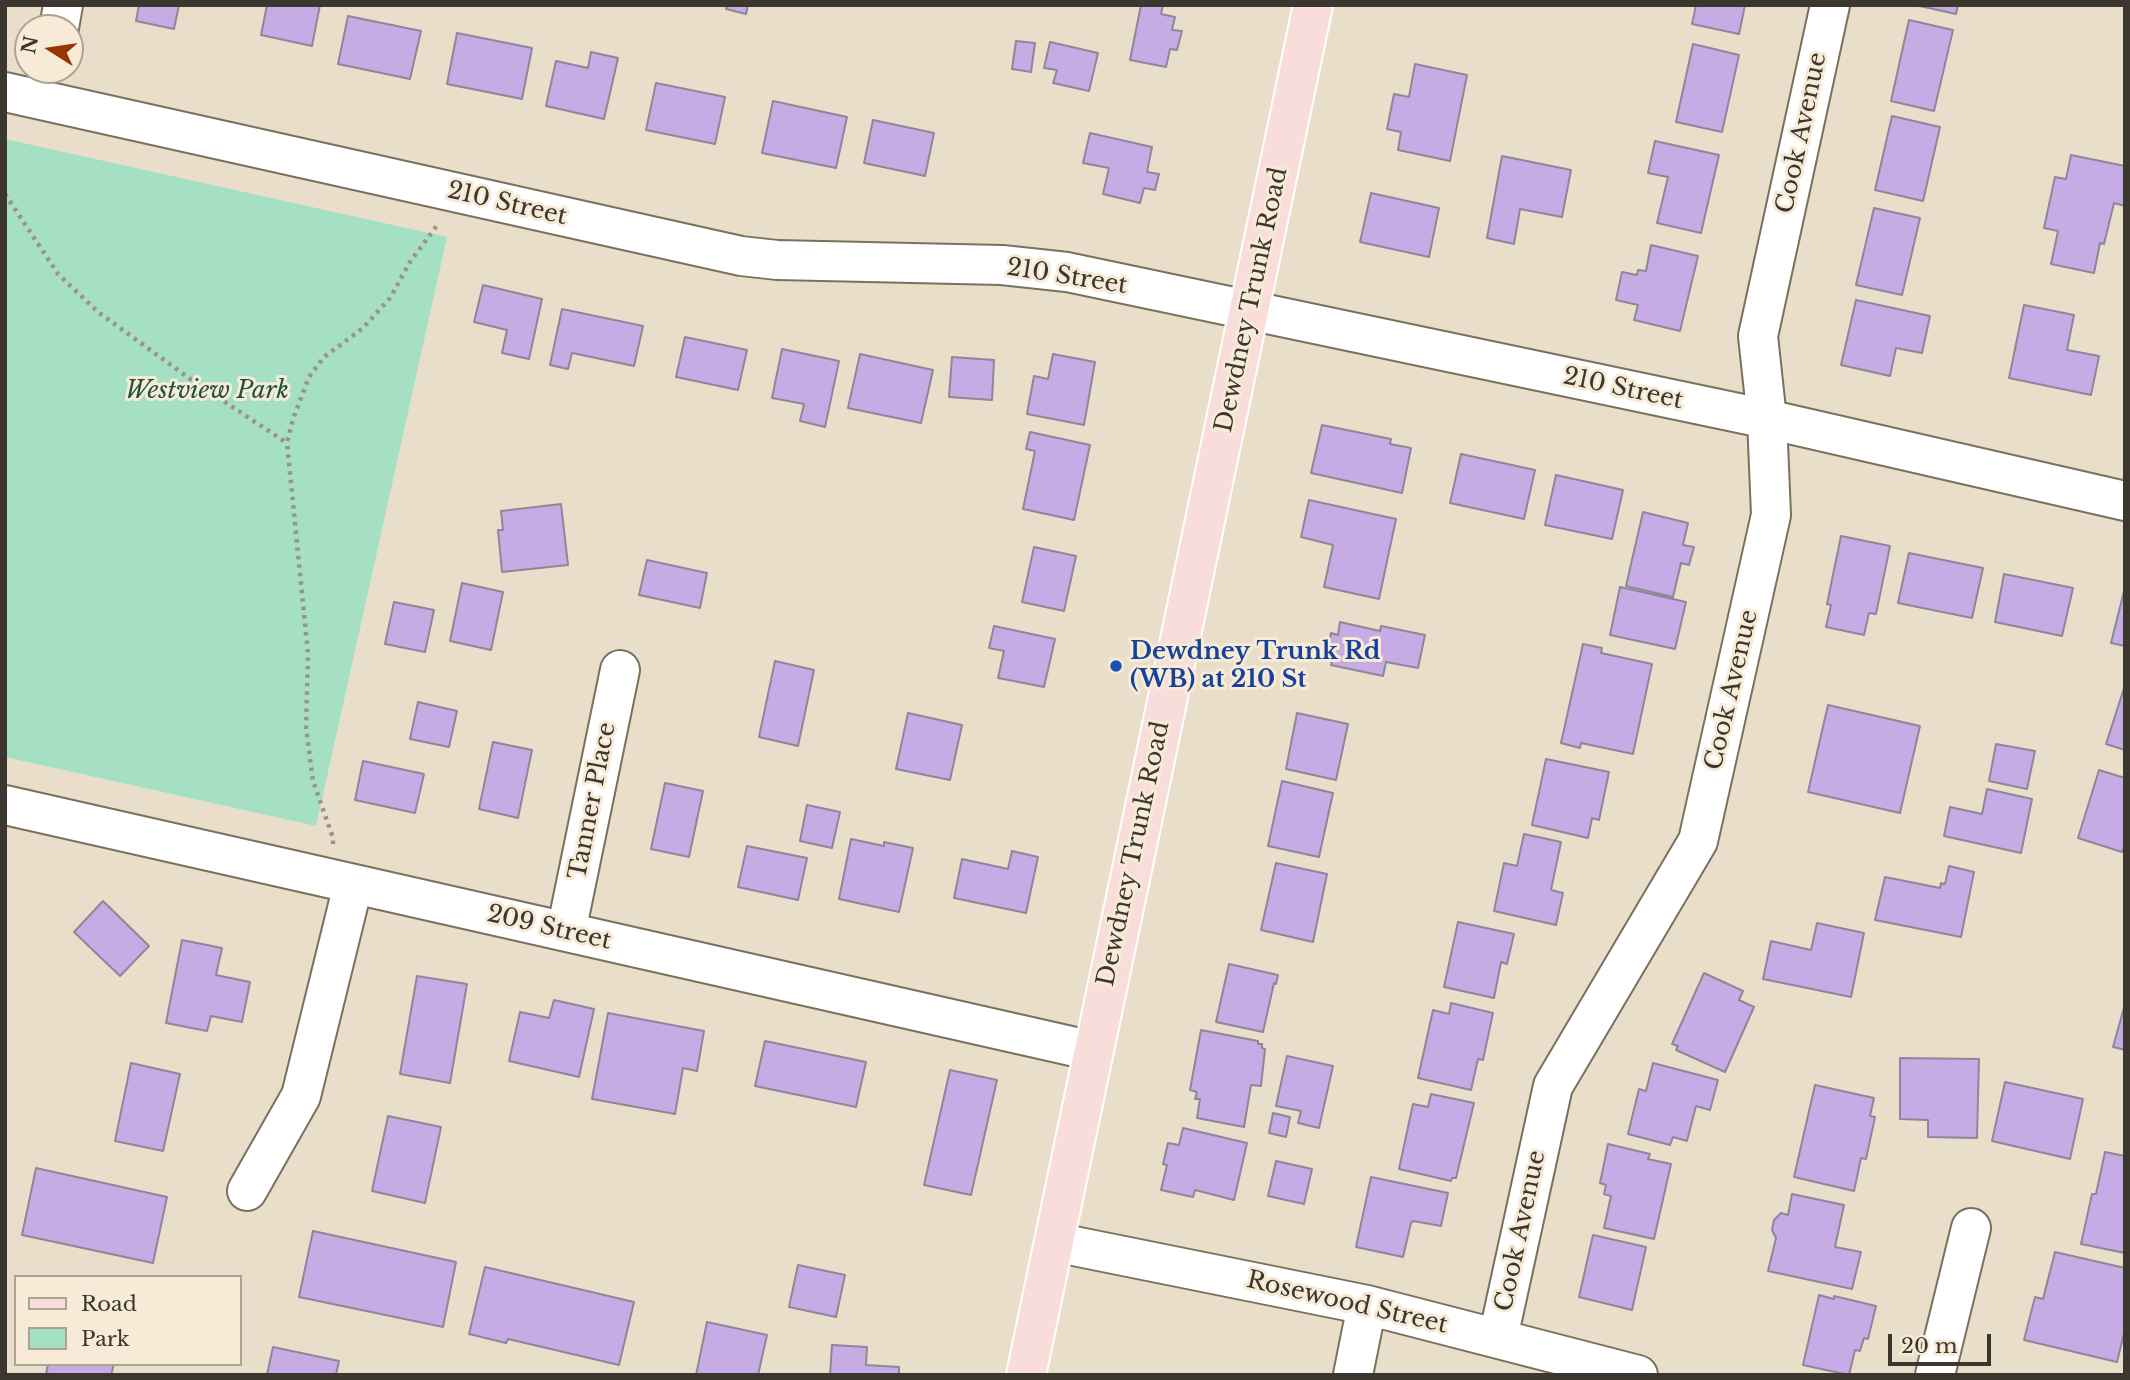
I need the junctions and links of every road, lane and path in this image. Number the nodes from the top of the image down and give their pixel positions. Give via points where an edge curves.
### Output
1 (1314, 5) edge
2 (1830, 5) edge
3 (46, 85) edge
4 (5, 92) edge
5 (446, 190) junction
6 (5, 194) edge
7 (1250, 312) junction
8 (1767, 419) junction
9 (287, 443) junction
10 (2125, 501) edge
11 (620, 670) dead end
12 (5, 805) edge
13 (342, 882) junction
14 (566, 932) junction
15 (1093, 1051) junction
16 (247, 1191) dead end
17 (1971, 1228) dead end
18 (1054, 1242) junction
19 (1367, 1305) junction
20 (1498, 1338) junction
21 (1026, 1375) edge
22 (1353, 1375) edge
23 (1638, 1375) edge
24 (1935, 1375) edge

1 - 7 main road, Dewdney Trunk Road
2 - 8 street, Cook Avenue via 1758,337
3 - 4 street, 210 Street
3 - 5 street, 210 Street
5 - 7 street, 210 Street via 741,256 1032,268
5 - 9 path via 438,224 390,298 363,328 324,357 309,377
6 - 9 path via 58,274 98,312
7 - 8 street, 210 Street
7 - 15 main road, Dewdney Trunk Road
8 - 10 street, 210 Street
8 - 20 street, Cook Avenue via 1771,515 1698,841 1553,1086
9 - 13 path via 308,653 306,726 313,781
11 - 14 street, Tanner Place
12 - 13 street, 209 Street
13 - 14 street, 209 Street
13 - 16 street via 301,1096
14 - 15 street, 209 Street
15 - 18 main road, Dewdney Trunk Road
17 - 24 street
18 - 19 street, Rosewood Street
18 - 21 main road, Dewdney Trunk Road
19 - 20 street, Rosewood Street
19 - 22 street
20 - 23 street, Rosewood Street

